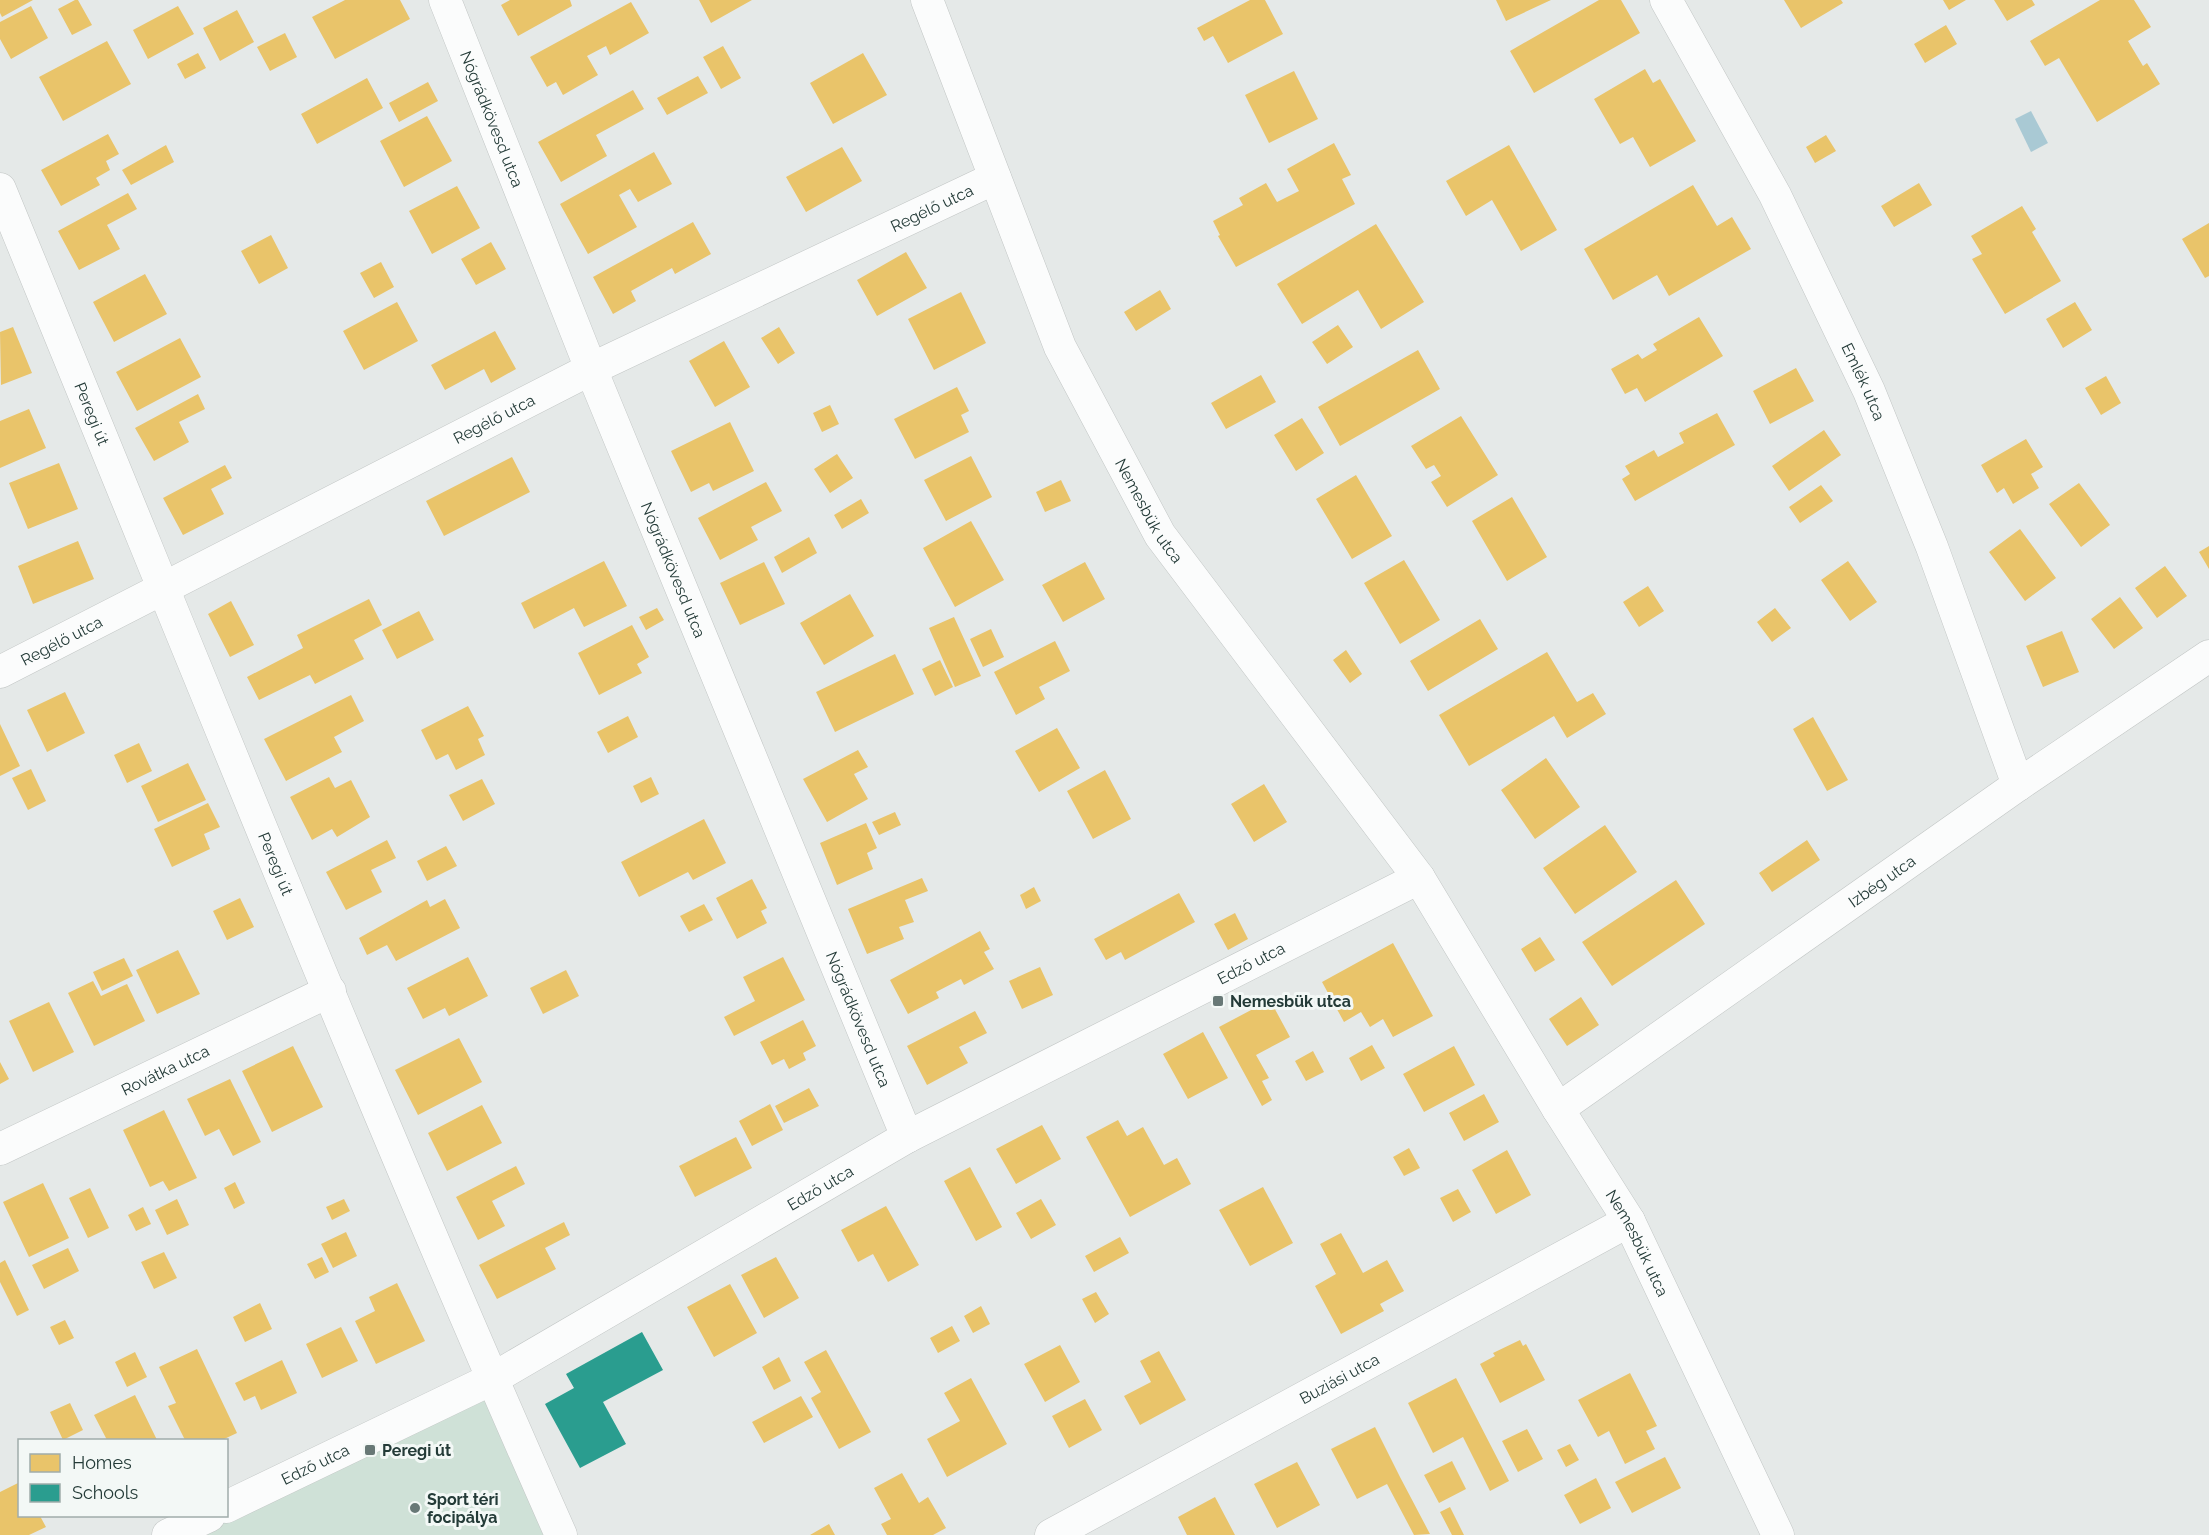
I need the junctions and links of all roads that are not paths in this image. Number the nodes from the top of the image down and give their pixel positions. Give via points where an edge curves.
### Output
1 (445, 0) edge
2 (927, 0) edge
3 (1666, 0) edge
4 (995, 178) junction
5 (0, 189) edge
6 (591, 369) junction
7 (164, 588) junction
8 (2209, 656) edge
9 (0, 672) edge
10 (2018, 785) junction
11 (1419, 878) junction
12 (330, 991) junction
13 (1558, 1109) junction
14 (907, 1137) junction
15 (0, 1149) edge
16 (1629, 1221) junction
17 (492, 1379) junction
18 (228, 1506) edge
19 (205, 1517) edge
20 (168, 1535) edge
21 (561, 1535) edge
22 (1051, 1535) edge
23 (1778, 1535) edge

1 - 6 street, Nógrádkövesd utca
2 - 4 street, Nemesbük utca
3 - 10 street, Emlék utca via 1775,195 1869,391 1932,547
4 - 6 street, Regélő utca
4 - 11 street, Nemesbük utca via 1060,347 1160,535
5 - 7 street, Peregi út
6 - 7 street, Regélő utca
6 - 14 street, Nógrádkövesd utca
7 - 9 street, Regélő utca
7 - 12 street, Peregi út
8 - 10 street, Izbég utca
10 - 13 street, Izbég utca
11 - 13 street, Nemesbük utca
11 - 14 street, Edző utca
12 - 15 street, Rovátka utca
12 - 17 street, Peregi út
13 - 16 street, Nemesbük utca
14 - 17 street, Edző utca
16 - 22 street, Buziási utca
16 - 23 street, Nemesbük utca
17 - 18 street, Edző utca
17 - 21 street, Peregi út
19 - 20 street

